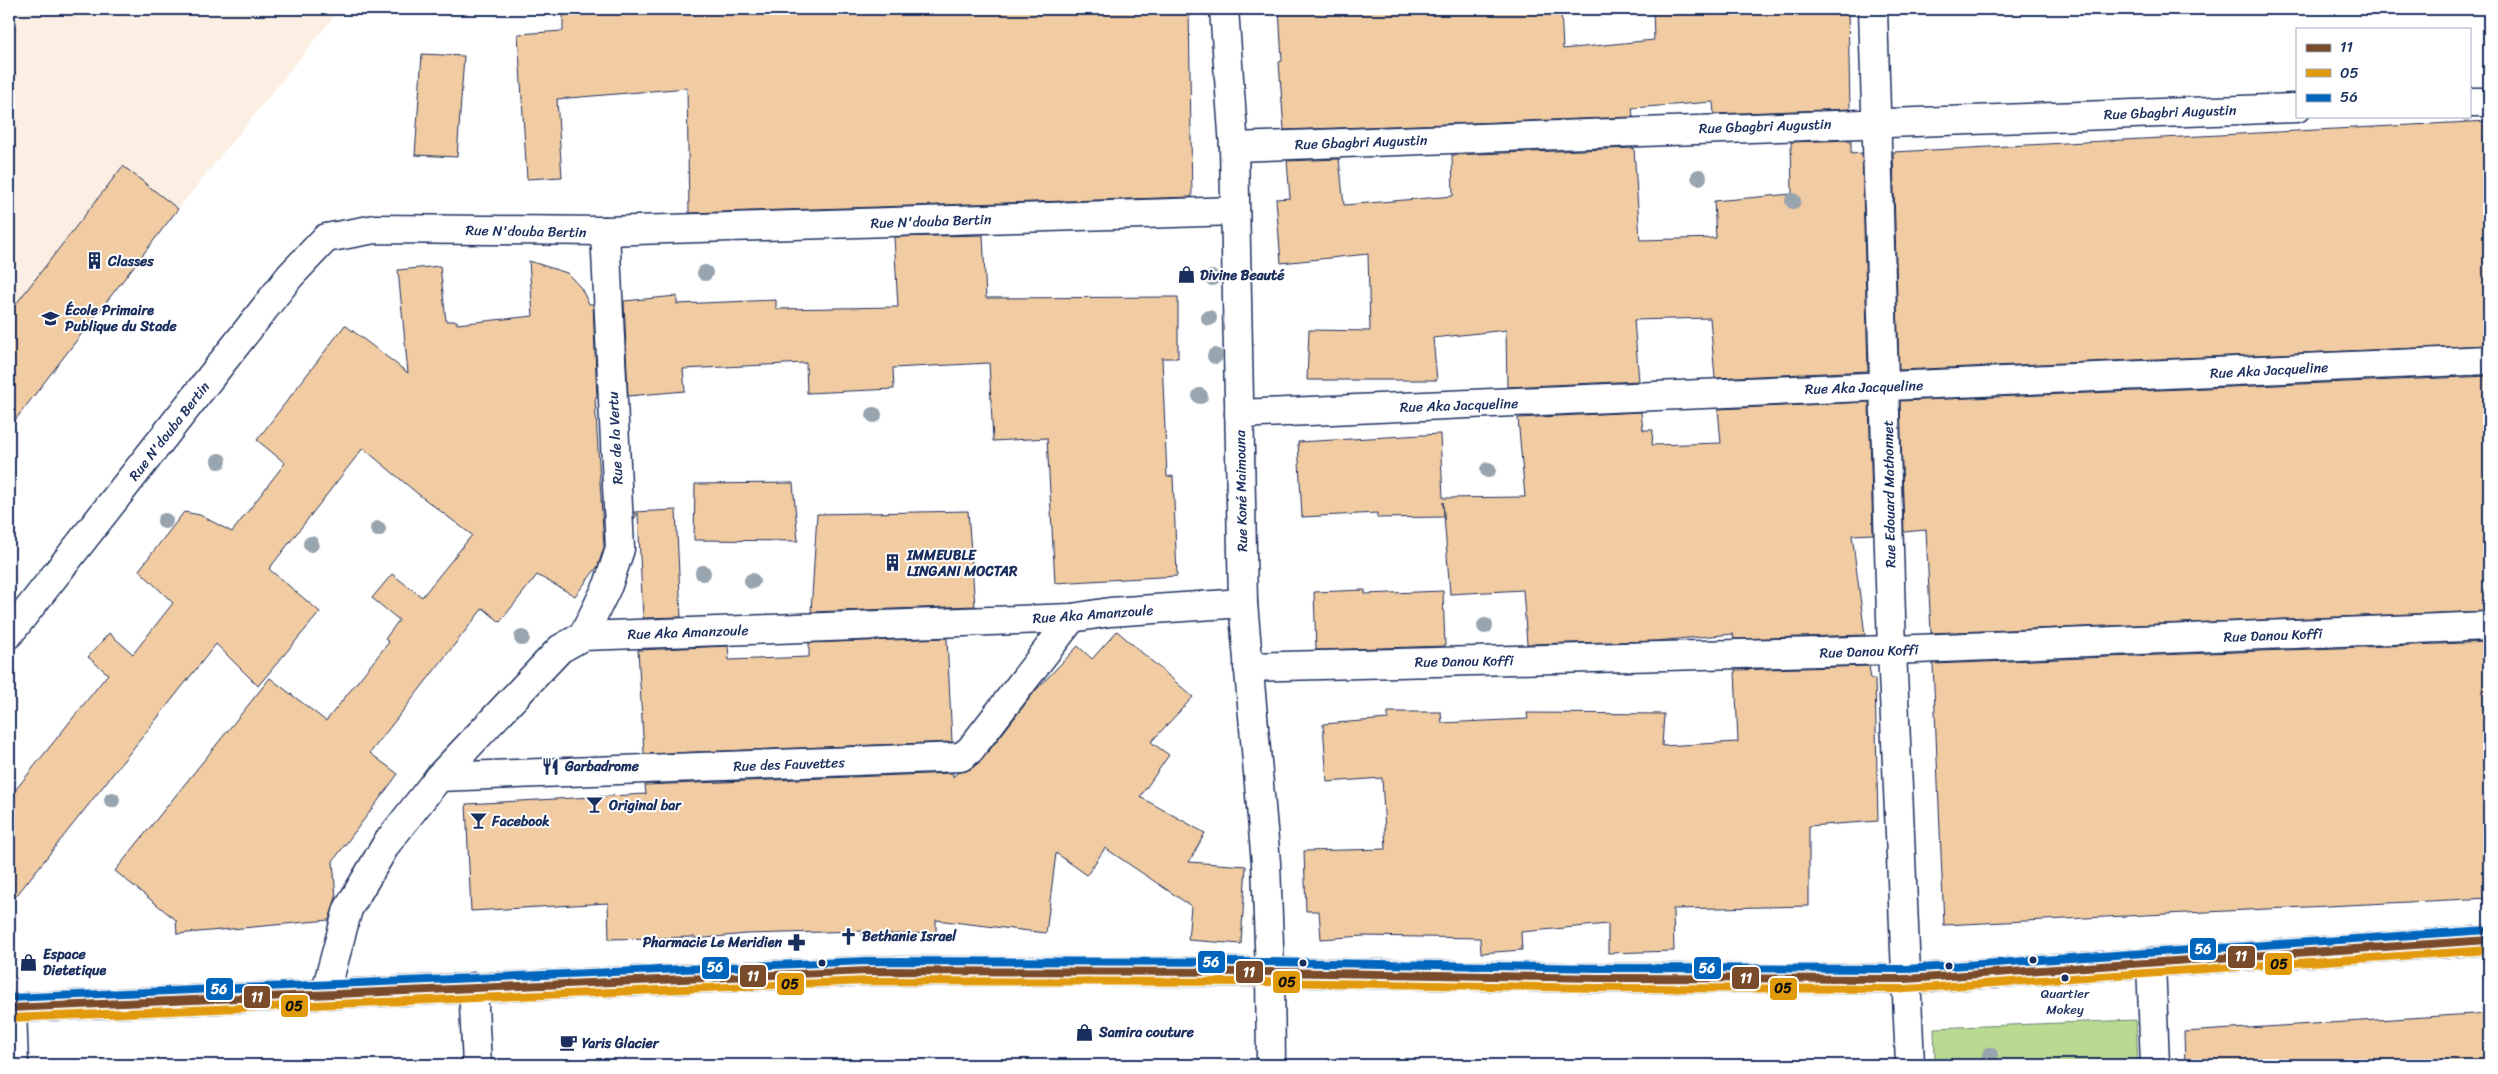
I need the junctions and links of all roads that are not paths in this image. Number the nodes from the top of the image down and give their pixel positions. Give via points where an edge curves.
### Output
1 (1224, 9) edge
2 (1873, 9) edge
3 (2470, 102) edge
4 (2489, 102) edge
5 (2296, 108) edge
6 (1877, 122) junction
7 (1234, 147) junction
8 (1235, 212) junction
9 (605, 232) junction
10 (2489, 360) edge
11 (1886, 386) junction
12 (1239, 414) junction
13 (1243, 603) junction
14 (1072, 618) junction
15 (2489, 626) edge
16 (9, 634) edge
17 (583, 636) junction
18 (1892, 650) junction
19 (1248, 667) junction
20 (439, 777) junction
21 (2489, 940) edge
22 (2151, 962) junction
23 (1270, 972) junction
24 (1906, 979) junction
25 (473, 987) junction
26 (325, 994) junction
27 (10, 1008) edge
28 (14, 1065) edge
29 (477, 1065) edge
30 (1271, 1065) edge
31 (1910, 1065) edge
32 (2155, 1065) edge

1 - 7 street, Rue Koné Maimouna
2 - 6 street, Rue Edouard Mathonnet
3 - 4 street
5 - 6 street, Rue Gbagbri Augustin
6 - 7 street, Rue Gbagbri Augustin
6 - 11 street, Rue Edouard Mathonnet
7 - 8 street, Rue Koné Maimouna
8 - 9 street, Rue N'douba Bertin
8 - 12 street, Rue Koné Maimouna
9 - 16 street, Rue N'douba Bertin via 375,229 326,238 290,276
9 - 17 street, Rue de la Vertu via 620,549 608,585
10 - 11 street, Rue Aka Jacqueline
11 - 12 street, Rue Aka Jacqueline
11 - 18 street, Rue Edouard Mathonnet
12 - 13 street, Rue Koné Maimouna
13 - 14 street, Rue Aka Amanzoule via 1110,612
13 - 19 street, Rue Koné Maimouna
14 - 17 street, Rue Aka Amanzoule
14 - 20 street, Rue des Fauvettes via 970,750 950,759
15 - 18 street, Rue Danou Koffi
17 - 20 street, Rue Aka Amanzoule via 560,649
18 - 19 street, Rue Danou Koffi
18 - 24 street, Rue Edouard Mathonnet
19 - 23 street, Rue Koné Maimouna via 1266,863
20 - 26 street, Rue Aka Amanzoule via 388,842 348,909
21 - 22 street
22 - 24 street
22 - 32 street
23 - 24 street
23 - 25 street via 867,970
23 - 30 street, Rue Koné Maimouna
24 - 31 street, Rue Edouard Mathonnet
25 - 26 street
25 - 29 street
26 - 27 street
27 - 28 street

